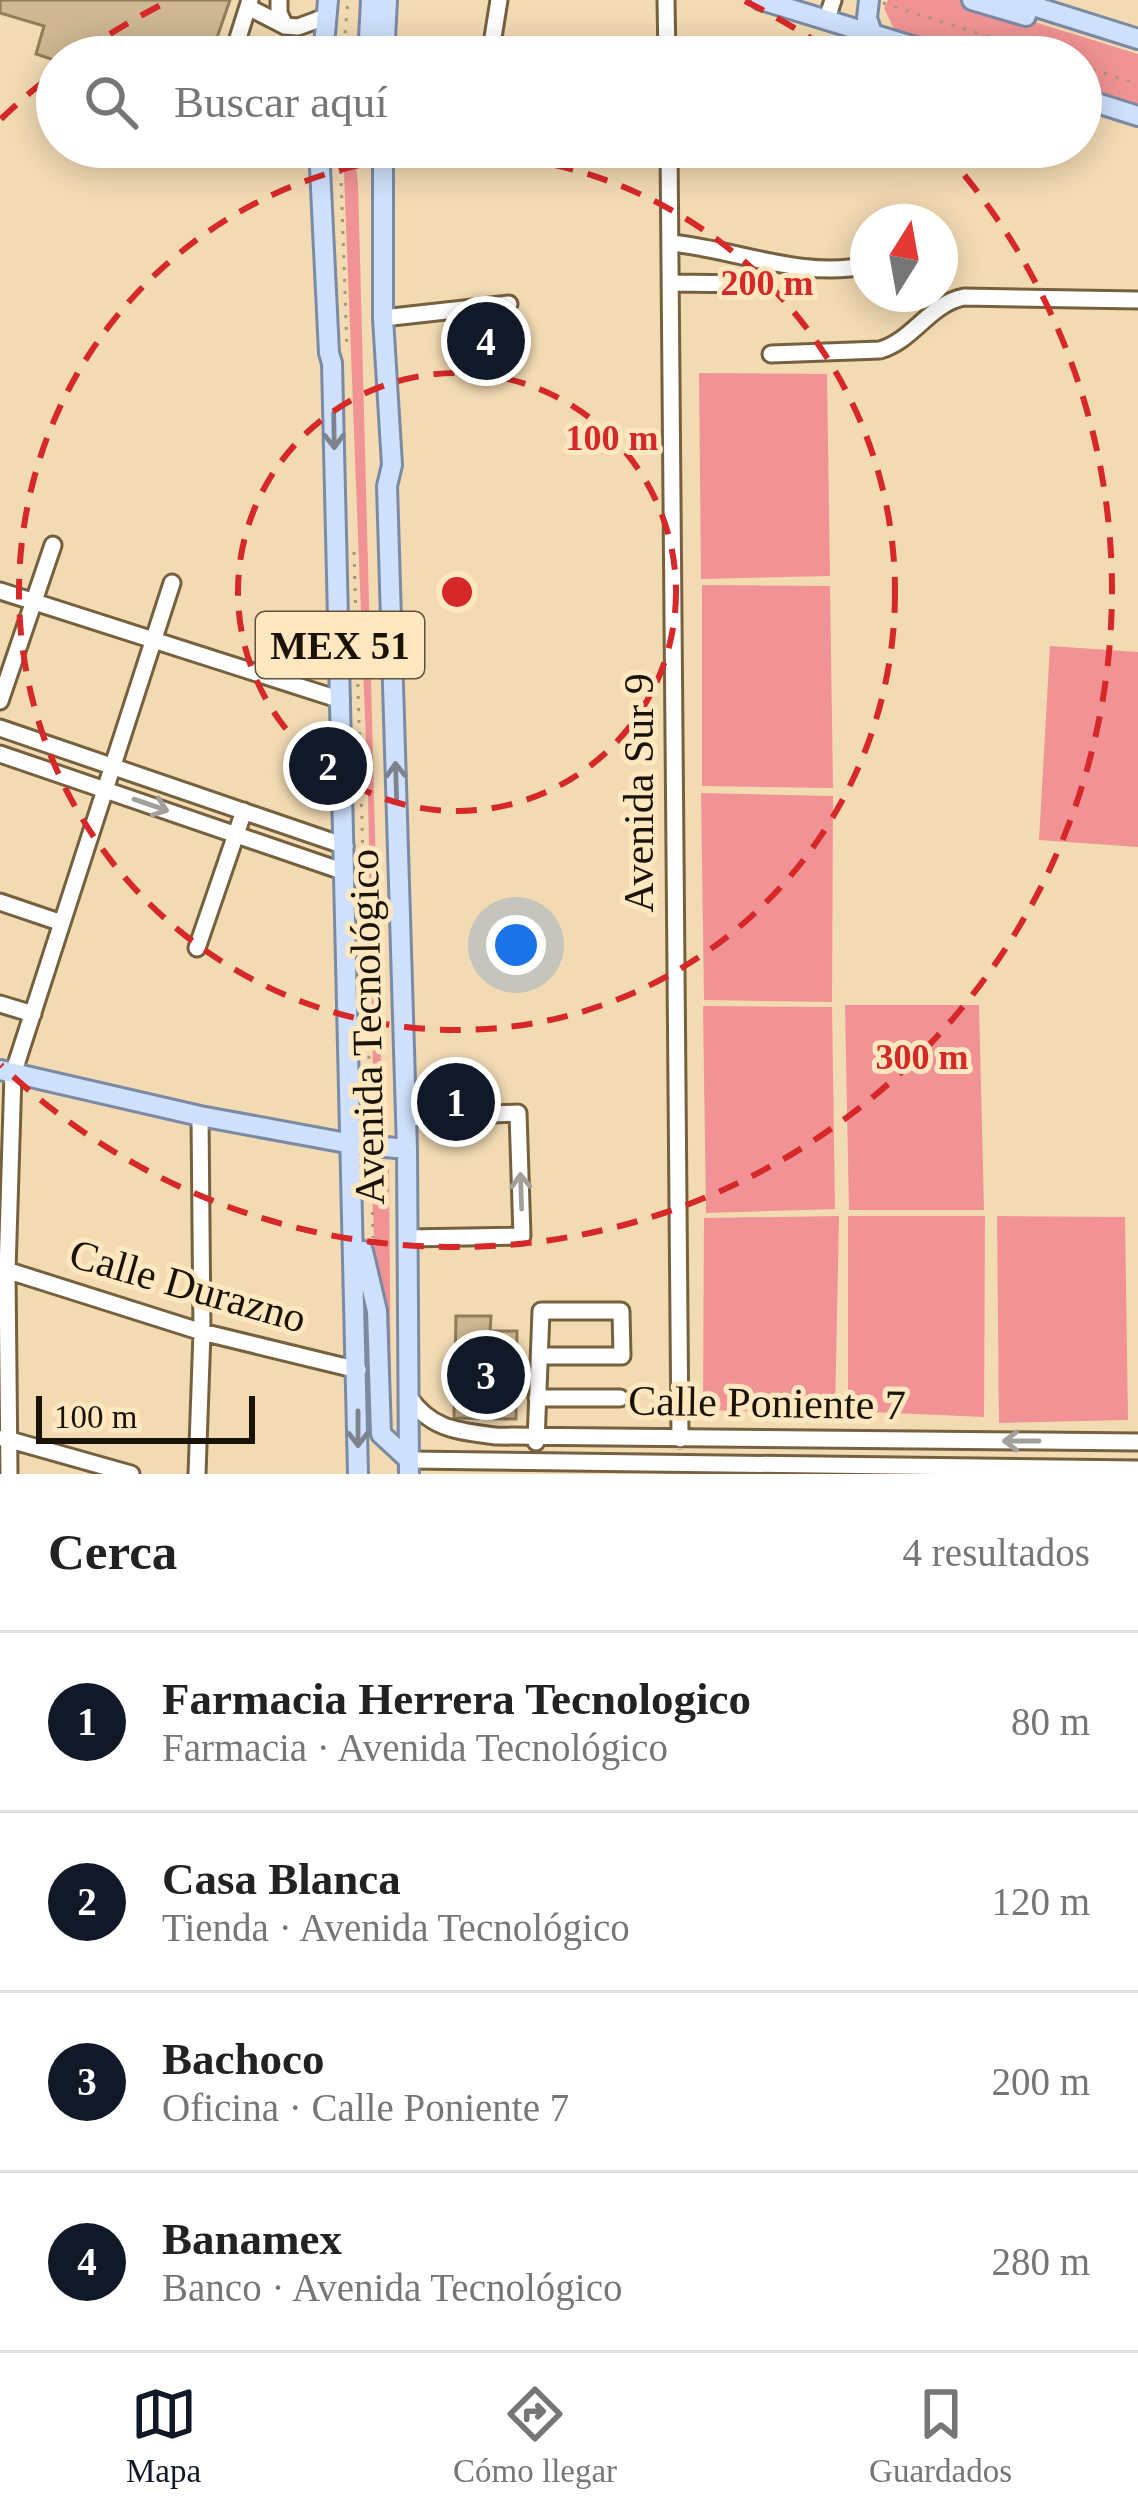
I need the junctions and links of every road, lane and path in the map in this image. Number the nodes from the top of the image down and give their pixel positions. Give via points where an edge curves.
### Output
1 (279, 0) edge
2 (348, 0) edge
3 (371, 0) edge
4 (387, 0) edge
5 (499, 0) edge
6 (666, 0) edge
7 (761, 0) edge
8 (786, 0) edge
9 (796, 0) edge
10 (872, 0) edge
11 (972, 0) edge
12 (1014, 0) edge
13 (249, 3) edge
14 (330, 6) edge
15 (830, 9) edge
16 (1054, 13) junction
17 (285, 26) junction
18 (872, 33) junction
19 (239, 36) edge
20 (326, 36) edge
21 (332, 36) edge
22 (345, 36) edge
23 (369, 36) edge
24 (385, 36) edge
25 (493, 36) edge
26 (667, 36) edge
27 (882, 36) edge
28 (986, 36) edge
29 (1138, 39) edge
30 (1102, 73) edge
31 (1138, 84) edge
32 (1102, 105) edge
33 (1138, 116) edge
34 (321, 168) edge
35 (340, 168) edge
36 (372, 168) edge
37 (383, 168) edge
38 (669, 168) edge
39 (670, 243) junction
40 (850, 269) edge
41 (671, 283) junction
42 (755, 284) dead end
43 (1138, 300) edge
44 (509, 304) dead end
45 (383, 318) junction
46 (772, 354) dead end
47 (340, 362) junction
48 (387, 486) junction
49 (53, 545) dead end
50 (354, 547) dead end
51 (172, 583) dead end
52 (0, 591) edge
53 (35, 602) junction
54 (154, 640) junction
55 (0, 700) edge
56 (341, 700) junction
57 (0, 728) edge
58 (0, 754) edge
59 (111, 765) junction
60 (103, 788) junction
61 (244, 811) junction
62 (236, 834) junction
63 (344, 846) junction
64 (345, 872) junction
65 (0, 902) edge
66 (62, 923) junction
67 (197, 948) dead end
68 (0, 1004) edge
69 (32, 1014) junction
70 (6, 1072) edge
71 (200, 1116) junction
72 (406, 1118) junction
73 (362, 1145) junction
74 (407, 1149) junction
75 (354, 1212) junction
76 (408, 1238) junction
77 (373, 1247) dead end
78 (3, 1269) edge
79 (202, 1332) junction
80 (540, 1356) junction
81 (358, 1370) junction
82 (409, 1397) junction
83 (537, 1397) junction
84 (620, 1398) dead end
85 (496, 1436) junction
86 (535, 1436) junction
87 (5, 1439) edge
88 (680, 1439) junction
89 (1138, 1442) edge
90 (538, 1462) junction
91 (409, 1467) edge
92 (495, 1467) edge
93 (1138, 1469) edge
94 (1039, 1471) edge
95 (1057, 1472) edge
96 (9, 1474) edge
97 (131, 1474) edge
98 (197, 1474) edge
99 (358, 1474) edge

1 - 17 street
2 - 22 path
3 - 23 main road
4 - 24 main road
5 - 25 street
6 - 26 street
7 - 15 main road
8 - 9 main road
10 - 18 main road
10 - 28 path
11 - 16 main road via 1032,18
12 - 16 main road
13 - 17 street
13 - 19 street
14 - 17 street via 298,28
14 - 20 main road
14 - 21 main road
15 - 18 main road
16 - 29 main road
18 - 27 main road
30 - 31 path
32 - 33 main road
34 - 47 main road, Avenida Tecnológico / MEX 51 via 329,353
35 - 47 path
36 - 48 main road
37 - 45 main road, Avenida Tecnológico / MEX 51
38 - 39 street, Avenida Sur 9
39 - 40 street
39 - 41 street, Avenida Sur 9
41 - 42 street
41 - 88 street, Avenida Sur 9
43 - 46 street via 964,297 946,300 897,345
44 - 45 street
45 - 48 main road, Avenida Tecnológico / MEX 51
47 -> 56 main road, Avenida Tecnológico / MEX 51
72 -> 48 main road, Avenida Tecnológico / MEX 51
49 - 53 street
50 - 73 path
51 - 54 street
52 - 53 street
53 - 54 street
53 - 55 street
54 - 56 street
54 - 59 street
56 - 63 main road, Avenida Tecnológico / MEX 51
57 - 59 street
58 - 60 street
59 - 60 street
59 - 61 street
60 -> 62 street
60 - 66 street
61 - 62 street
61 - 63 street
62 - 64 street
62 - 67 street
63 - 64 main road, Avenida Tecnológico / MEX 51
64 - 73 main road, Avenida Tecnológico / MEX 51
65 - 66 street
66 - 69 street
68 - 69 street
69 - 70 street
70 - 71 main road
70 - 78 street
71 - 73 main road
71 - 79 street
72 - 74 main road, Avenida Tecnológico / MEX 51
76 -> 72 street via 522,1236 518,1113
73 - 74 main road
73 - 75 main road, Avenida Tecnológico / MEX 51
73 - 77 path
74 - 76 main road, Avenida Tecnológico / MEX 51
75 - 81 main road, Avenida Tecnológico / MEX 51
75 - 91 main road via 377,1311 381,1434
76 - 82 main road, Avenida Tecnológico / MEX 51
78 - 79 street, Calle Durazno
78 - 87 street
79 - 81 street, Calle Durazno
79 - 98 street
80 - 80 street via 622,1356 621,1311 541,1311
80 - 83 street
81 -> 99 main road, Avenida Tecnológico / MEX 51
82 - 85 street, Calle Poniente 7 via 444,1430
82 - 91 main road, Avenida Tecnológico / MEX 51
83 - 84 street
83 - 86 street
85 - 86 street, Calle Poniente 7
85 - 92 street
86 - 88 street, Calle Poniente 7
86 - 90 street
87 - 96 street
87 - 97 street
89 -> 88 street, Calle Poniente 7
90 - 92 street, Calle Poniente 7
90 - 94 street, Calle Poniente 7
91 - 92 street, Calle Poniente 7
93 - 95 street, Calle Poniente 7
94 - 95 street, Calle Poniente 7

